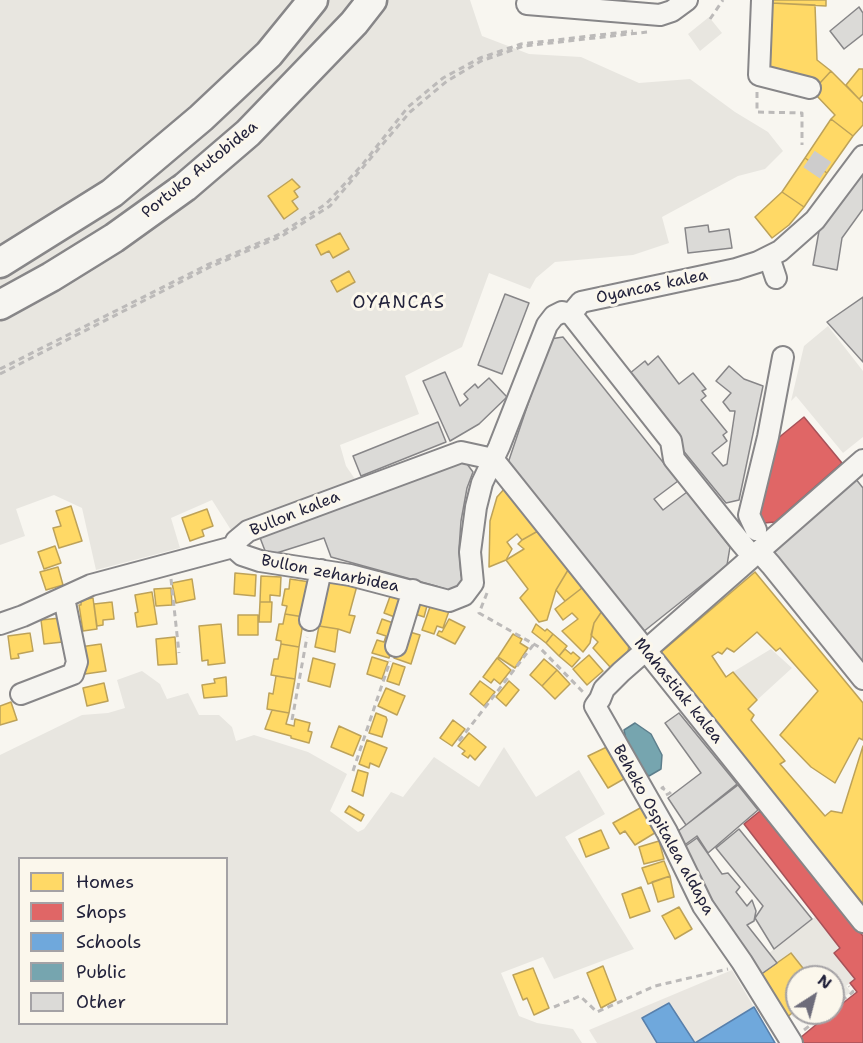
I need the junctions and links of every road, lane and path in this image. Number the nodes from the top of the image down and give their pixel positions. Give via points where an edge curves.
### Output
1 (314, 0) edge
2 (372, 0) edge
3 (687, 0) edge
4 (723, 0) edge
5 (762, 0) edge
6 (527, 4) dead end
7 (710, 19) dead end
8 (653, 30) dead end
9 (756, 82) dead end
10 (810, 88) dead end
11 (802, 145) dead end
12 (863, 156) edge
13 (769, 257) junction
14 (0, 262) edge
15 (776, 278) dead end
16 (0, 305) edge
17 (571, 314) junction
18 (783, 357) dead end
19 (0, 371) edge
20 (493, 459) junction
21 (860, 467) edge
22 (756, 530) dead end
23 (233, 547) junction
24 (755, 553) junction
25 (169, 565) junction
26 (321, 570) junction
27 (413, 590) junction
28 (488, 594) dead end
29 (64, 598) junction
30 (310, 621) joint
31 (0, 624) edge
32 (534, 644) junction
33 (396, 646) joint
34 (646, 651) junction
35 (179, 653) dead end
36 (863, 679) edge
37 (21, 694) dead end
38 (595, 706) junction
39 (292, 720) dead end
40 (459, 741) dead end
41 (353, 771) dead end
42 (863, 922) edge
43 (735, 968) dead end
44 (849, 986) dead end
45 (845, 998) edge
46 (554, 1006) dead end
47 (812, 1025) edge
48 (797, 1037) edge

1 - 14 highway via 269,54 112,193
2 - 16 highway, Portuko Autobidea via 248,133 185,187 114,238
3 - 6 street via 660,15
4 - 7 path
5 - 10 street via 759,75
8 - 19 path via 521,44 480,58 443,78 408,107 327,204 280,234 207,265
9 - 11 path via 757,112 802,113
12 - 13 street, Oyancas kalea via 815,220
13 - 15 street
13 - 17 street, Oyancas kalea via 736,269 595,298 581,303
17 - 20 street, Oyancas kalea via 562,312 547,326
17 - 24 street via 671,441 674,459 748,551
18 - 22 street via 749,515
20 - 23 street, Bullon kalea via 461,452 248,531
20 - 27 street, Bullon zeharbidea via 476,507 470,552 473,583 464,595 449,601
20 - 34 street, Mahastiak kalea
21 - 24 street
23 - 25 street, Bullon kalea
23 - 26 street, Bullon zeharbidea via 260,561
24 - 34 street
24 - 36 street via 771,565
25 - 29 street, Bullon kalea via 91,585
25 - 35 path
26 - 27 street, Bullon zeharbidea
26 - 30 street
27 - 33 street
28 - 32 path via 479,613
29 - 31 street, Bullon kalea
29 - 37 street via 77,662 72,674
30 - 39 path
32 - 38 path
32 - 40 path
33 - 41 path
34 - 38 street via 604,689
34 - 42 street, Mahastiak kalea
38 - 48 street, Beheko Ospitalea aldapa via 667,832 703,906
43 - 46 path via 655,986 597,1012 580,996
44 - 45 path via 853,992
47 - 48 path

